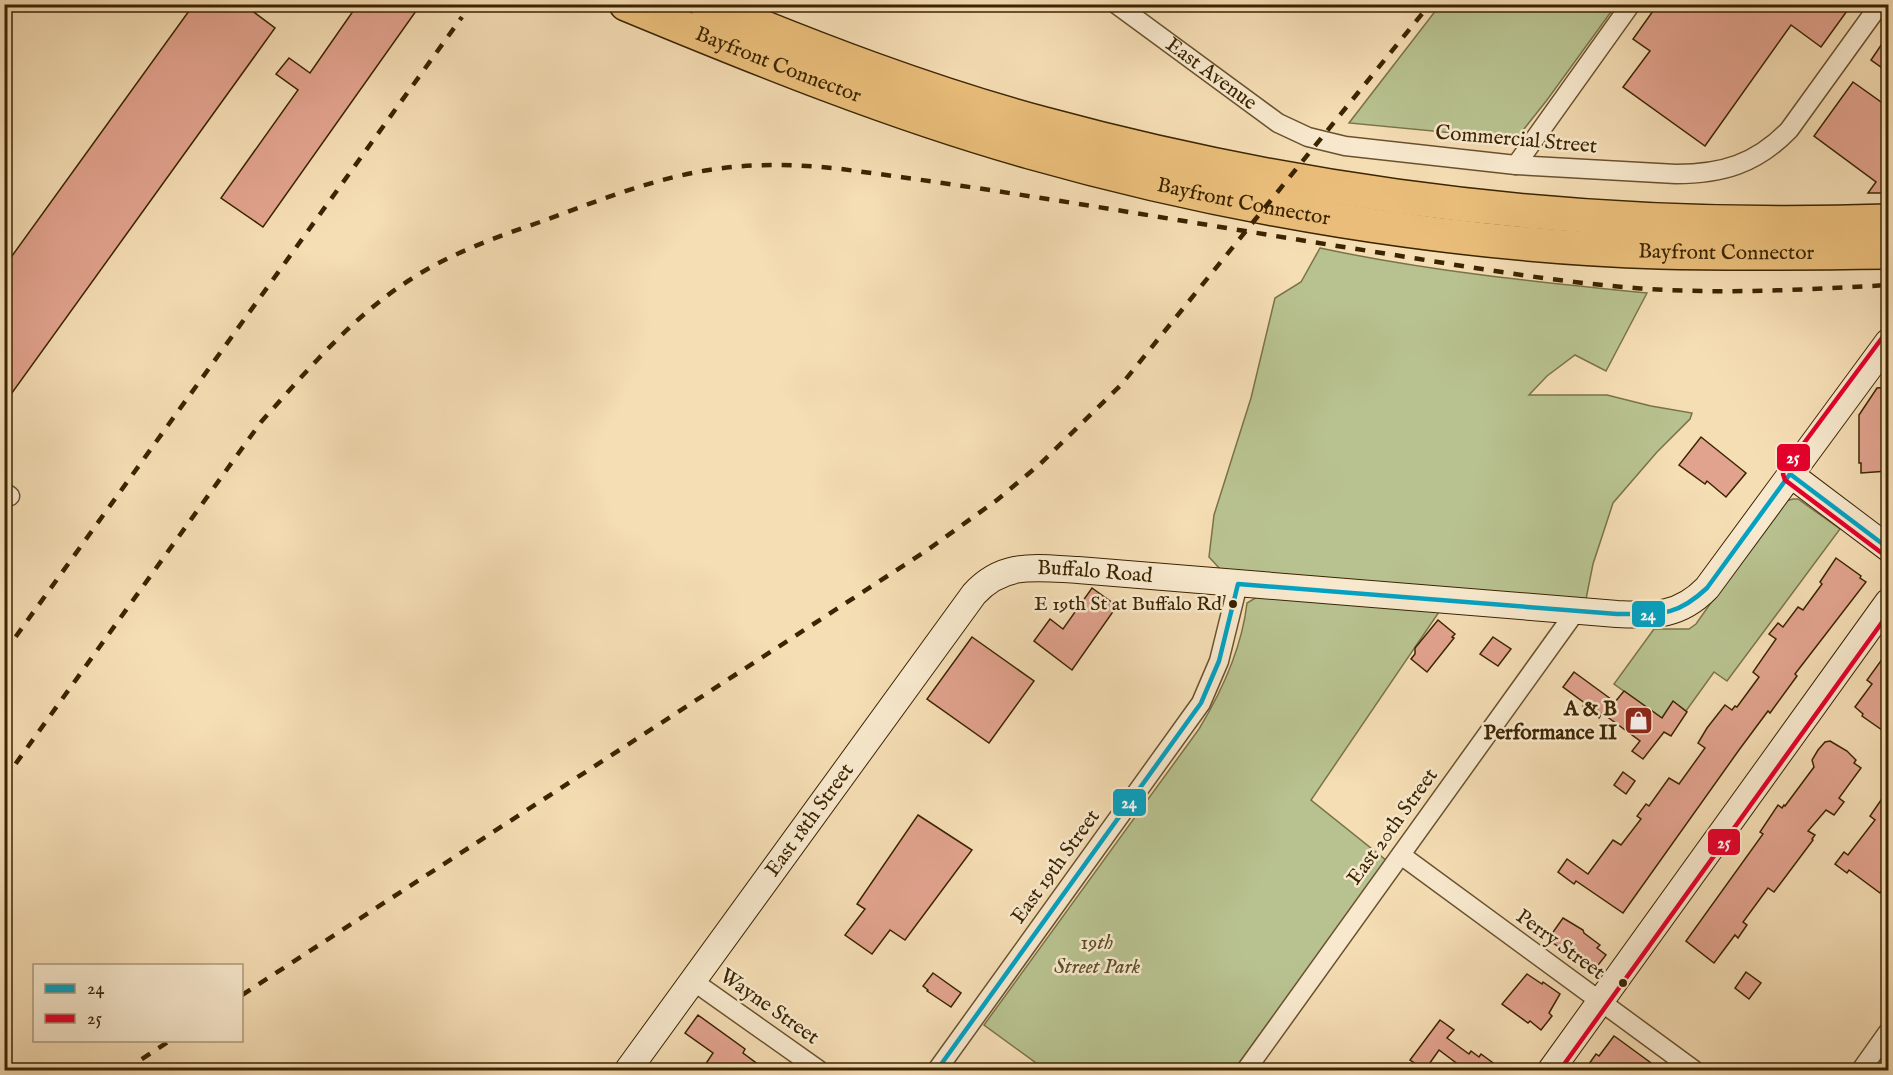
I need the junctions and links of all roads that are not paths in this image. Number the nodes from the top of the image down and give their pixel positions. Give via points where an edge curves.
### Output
1 (626, 4) edge
2 (706, 4) edge
3 (1116, 4) edge
4 (1631, 4) edge
5 (1880, 4) edge
6 (777, 50) junction
7 (1278, 123) joint
8 (1516, 165) junction
9 (1888, 221) edge
10 (1888, 252) edge
11 (1888, 342) edge
12 (1790, 474) junction
13 (1888, 548) edge
14 (997, 574) joint
15 (1238, 584) junction
16 (1888, 602) edge
17 (1576, 610) junction
18 (1401, 855) junction
19 (693, 981) junction
20 (1601, 1002) junction
21 (1888, 1032) edge
22 (628, 1071) edge
23 (819, 1071) edge
24 (937, 1071) edge
25 (1246, 1071) edge
26 (1551, 1071) edge
27 (1694, 1071) edge
28 (1861, 1071) edge

1 - 6 highway, Bayfront Connector
2 - 6 highway, Bayfront Connector
3 - 7 street, East Avenue
4 - 8 street
5 - 8 street, Commercial Street via 1789,130 1753,159 1694,174
6 - 9 highway, Bayfront Connector via 1130,146 1338,188 1441,203 1638,220
6 - 10 highway, Bayfront Connector via 910,115 1147,182 1295,212 1535,244 1669,252
7 - 8 street, Commercial Street via 1308,137 1345,146
11 - 12 main road, Buffalo Road
12 - 13 main road
12 - 17 main road, Buffalo Road via 1707,588 1687,605 1662,614
14 - 15 main road, Buffalo Road via 1032,568
14 - 19 main road, East 18th Street via 974,594
15 - 17 main road, Buffalo Road
15 - 24 street, East 19th Street via 1219,661 1202,703
16 - 20 main road
17 - 18 street, East 20th Street
18 - 20 street, Perry Street
18 - 25 street, East 20th Street
19 - 22 main road, East 18th Street
19 - 23 street, Wayne Street
20 - 26 main road
20 - 27 street, Perry Street
21 - 28 street

